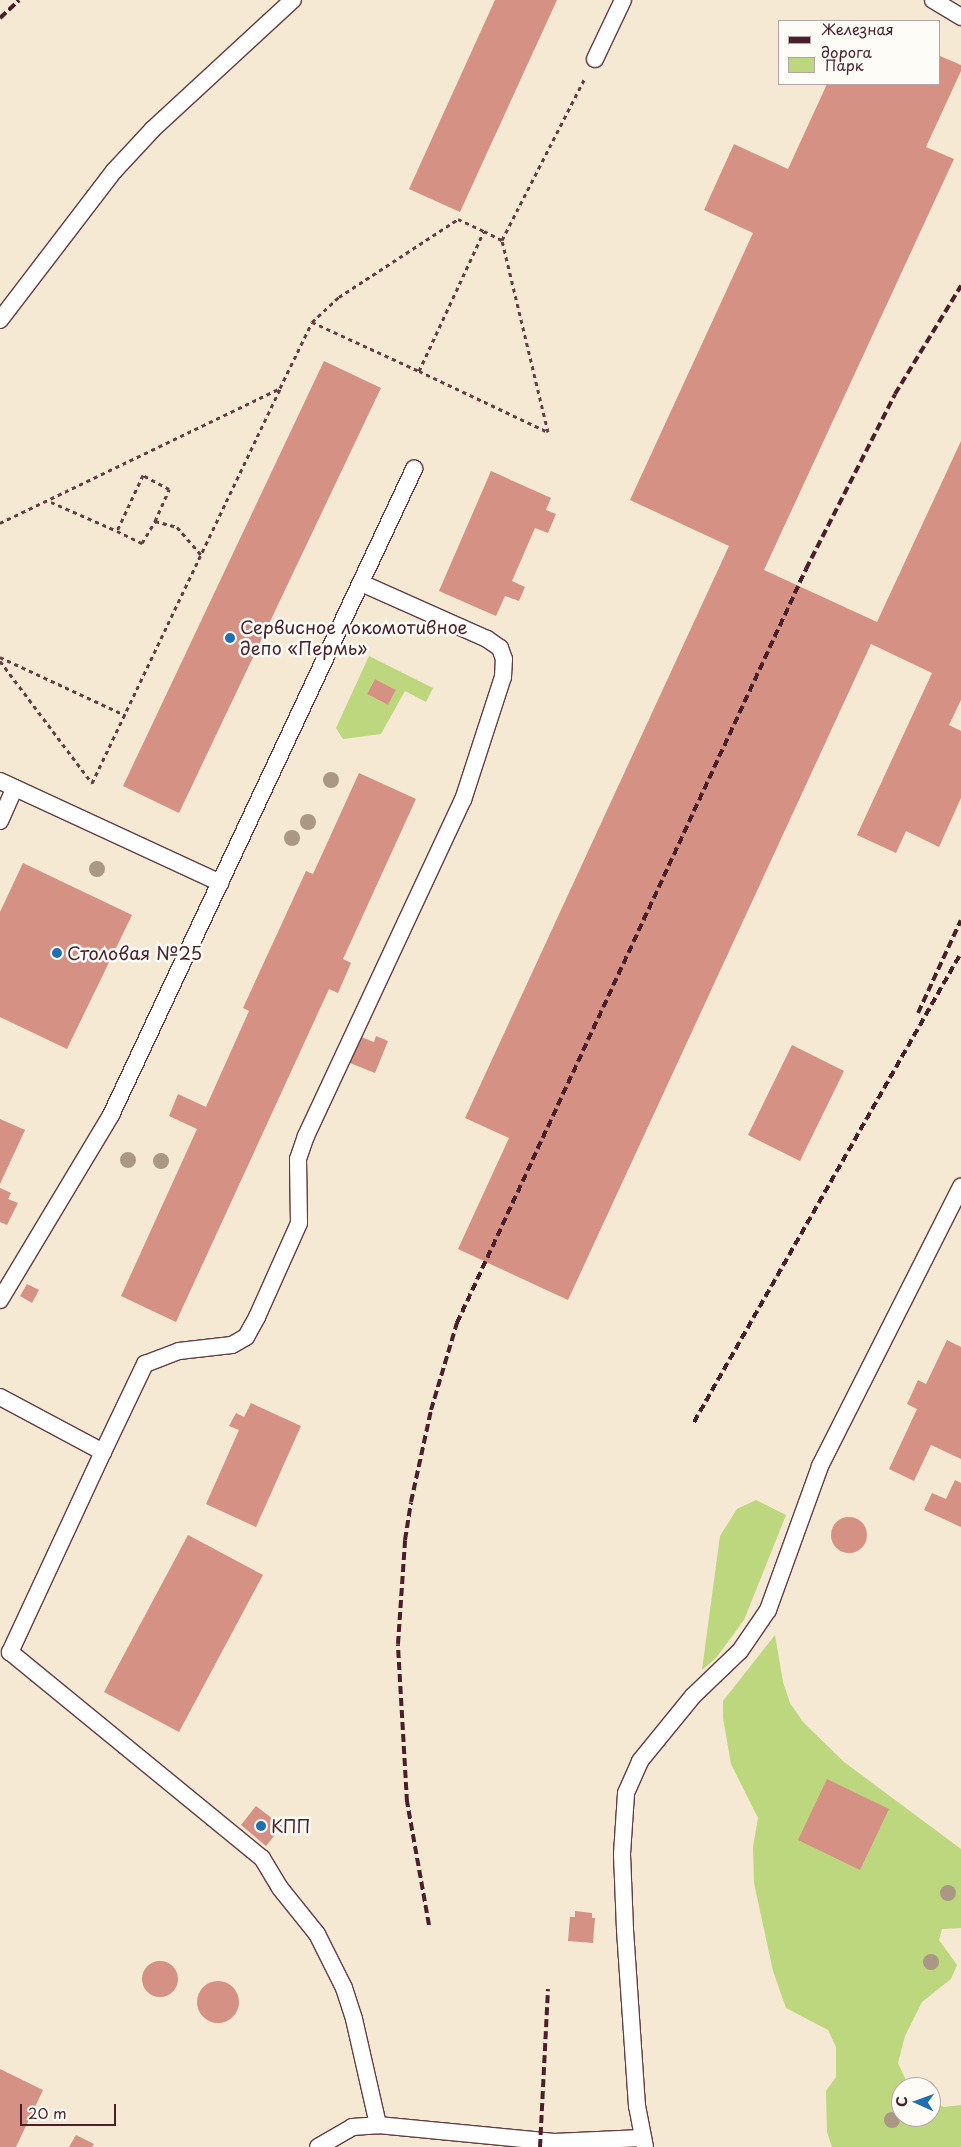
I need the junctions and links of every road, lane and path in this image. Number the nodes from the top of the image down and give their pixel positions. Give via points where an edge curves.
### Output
1 (294, 0) edge
2 (623, 0) edge
3 (933, 0) edge
4 (961, 17) edge
5 (595, 59) joint
6 (484, 231) junction
7 (502, 240) junction
8 (0, 320) edge
9 (312, 322) junction
10 (419, 372) junction
11 (280, 388) junction
12 (414, 469) dead end
13 (50, 501) junction
14 (155, 521) junction
15 (0, 523) edge
16 (117, 532) junction
17 (201, 555) junction
18 (360, 583) junction
19 (0, 659) edge
20 (125, 714) junction
21 (0, 781) edge
22 (15, 788) junction
23 (0, 821) edge
24 (221, 883) junction
25 (961, 1188) edge
26 (0, 1300) edge
27 (0, 1397) edge
28 (103, 1452) junction
29 (5, 1650) edge
30 (378, 2125) junction
31 (643, 2142) edge
32 (318, 2147) edge

1 - 8 lane via 153,129 114,171
2 - 5 lane
3 - 4 lane
5 - 7 path
6 - 7 path
6 - 9 path via 458,219 340,298
6 - 10 path
7 - 10 path via 548,432
9 - 10 path
9 - 11 path
11 - 13 path
11 - 17 path
12 - 18 lane
13 - 15 path
13 - 16 path
14 - 16 path via 142,543
14 - 16 path via 168,489 143,475
14 - 17 path via 177,527
17 - 20 path
18 - 24 lane
18 - 28 lane via 488,639 500,648 504,659 503,677 463,800 306,1136 298,1159 299,1223 257,1317 246,1337 232,1345 170,1353 146,1364
19 - 20 path
19 - 20 path via 92,784
21 - 22 lane
22 - 23 lane
22 - 24 lane
24 - 26 lane via 111,1115
25 - 31 lane via 820,1466 768,1610 740,1652 693,1696 649,1749 632,1775 626,1792 622,1854
27 - 28 lane
28 - 29 lane
29 - 30 lane via 262,1858 280,1888 317,1934 344,1988
30 - 31 lane via 554,2142
30 - 32 lane via 352,2127

